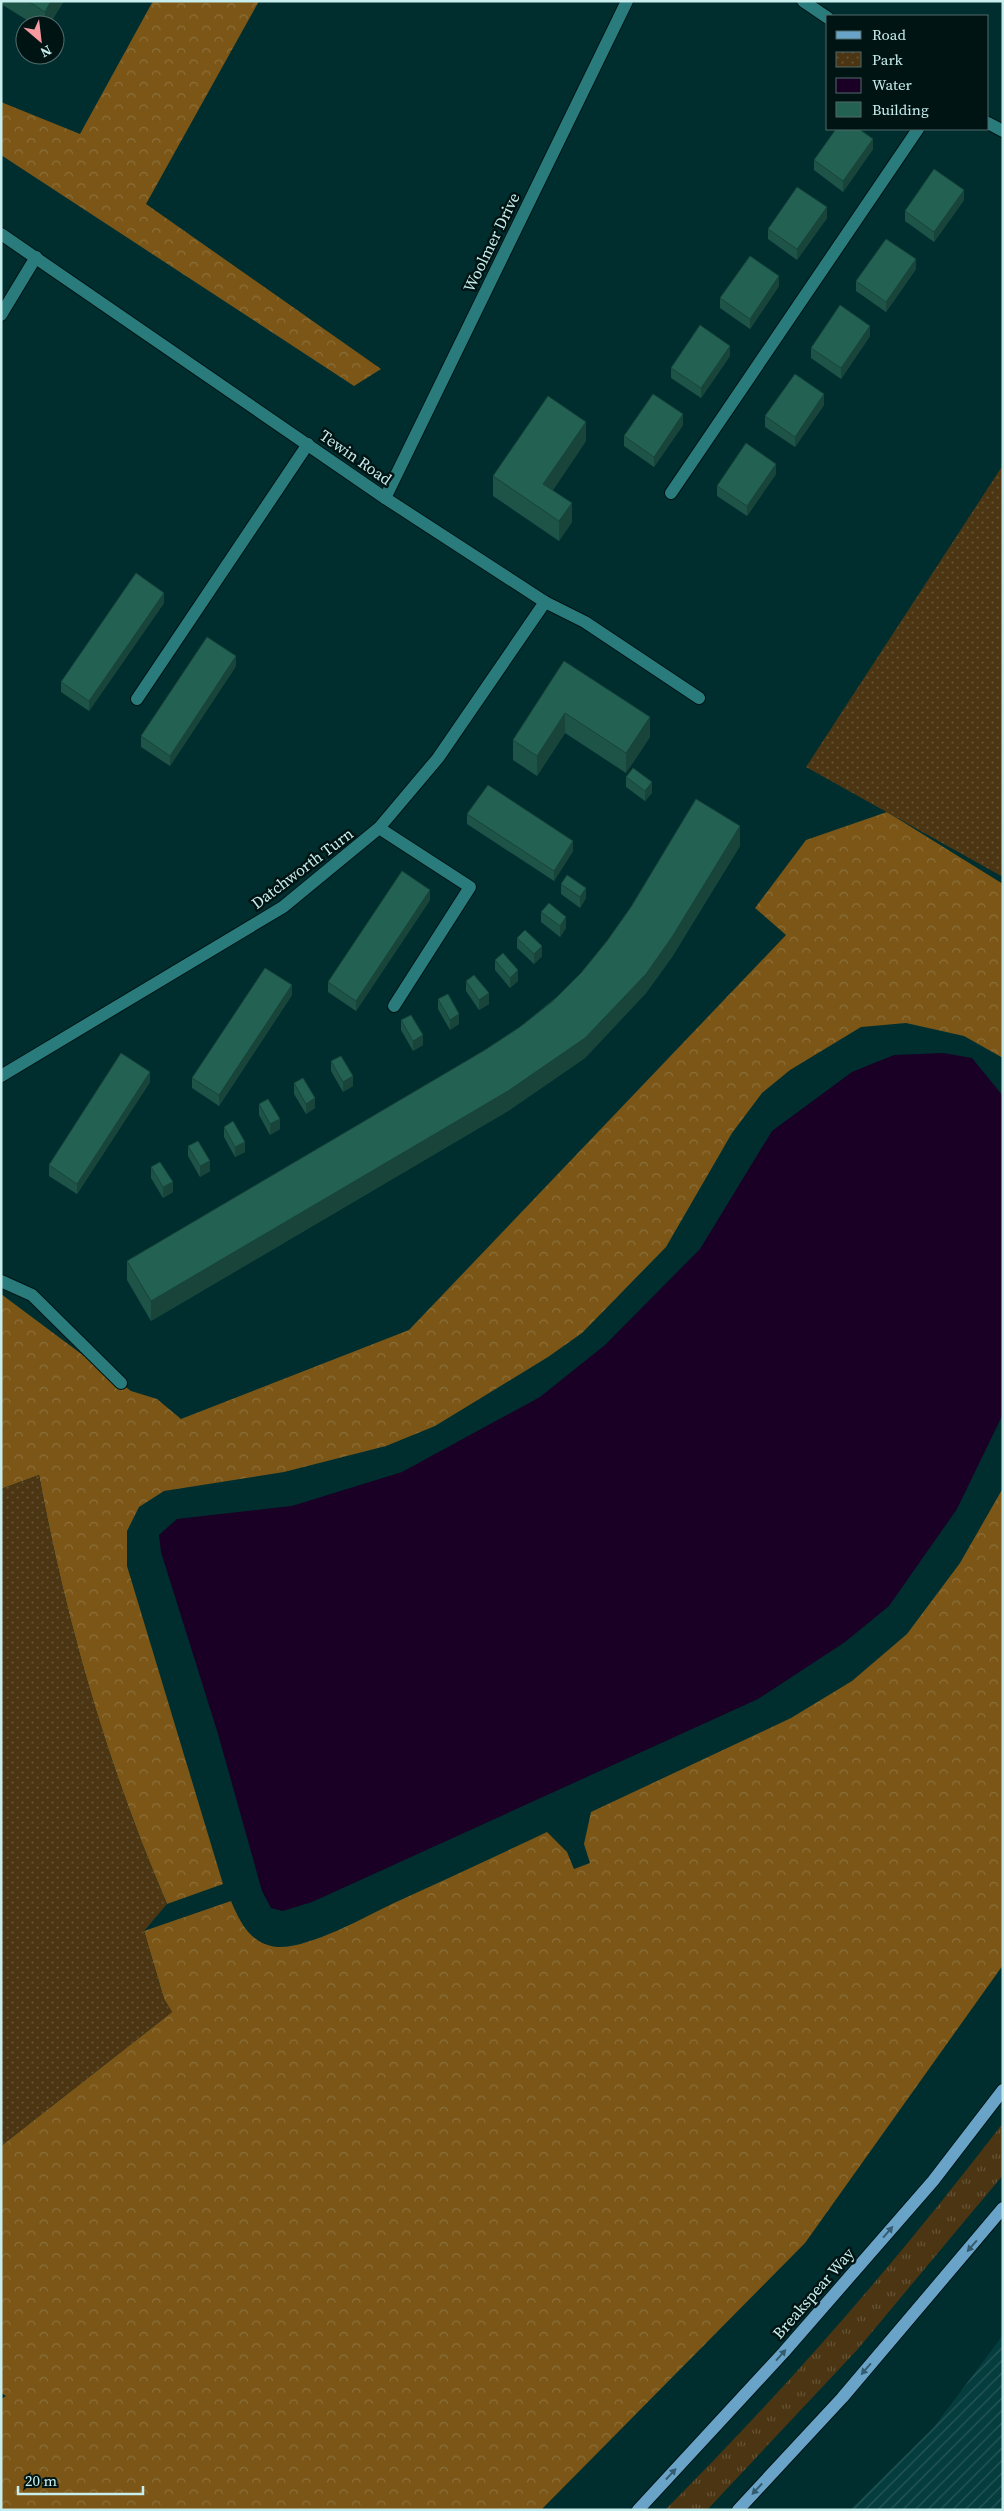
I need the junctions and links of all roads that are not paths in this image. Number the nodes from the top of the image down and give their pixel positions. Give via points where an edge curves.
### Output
1 (627, 1) edge
2 (803, 1) edge
3 (826, 17) edge
4 (989, 124) edge
5 (917, 130) edge
6 (1003, 132) edge
7 (1, 234) edge
8 (36, 257) junction
9 (1, 315) edge
10 (308, 444) junction
11 (671, 493) dead end
12 (385, 498) junction
13 (545, 602) junction
14 (699, 698) dead end
15 (137, 699) dead end
16 (379, 828) junction
17 (394, 1006) dead end
18 (1, 1076) edge
19 (1, 1281) edge
20 (121, 1383) dead end
21 (1003, 2090) edge
22 (1003, 2208) edge
23 (638, 2510) edge
24 (738, 2510) edge

1 - 12 street, Woolmer Drive
2 - 3 street
4 - 6 street
5 - 11 street
7 - 8 street, Tewin Road
8 - 9 street
8 - 10 street, Tewin Road
10 - 12 street, Tewin Road
10 - 15 street
12 - 13 street, Tewin Road
13 - 14 street, Tewin Road via 585,622
13 - 16 street, Datchworth Turn via 438,758
16 - 17 street via 470,886
16 - 18 street, Datchworth Turn via 283,907
19 - 20 street via 32,1295
23 -> 21 main road, Breakspear Way via 784,2352 907,2211
22 -> 24 main road via 842,2398

